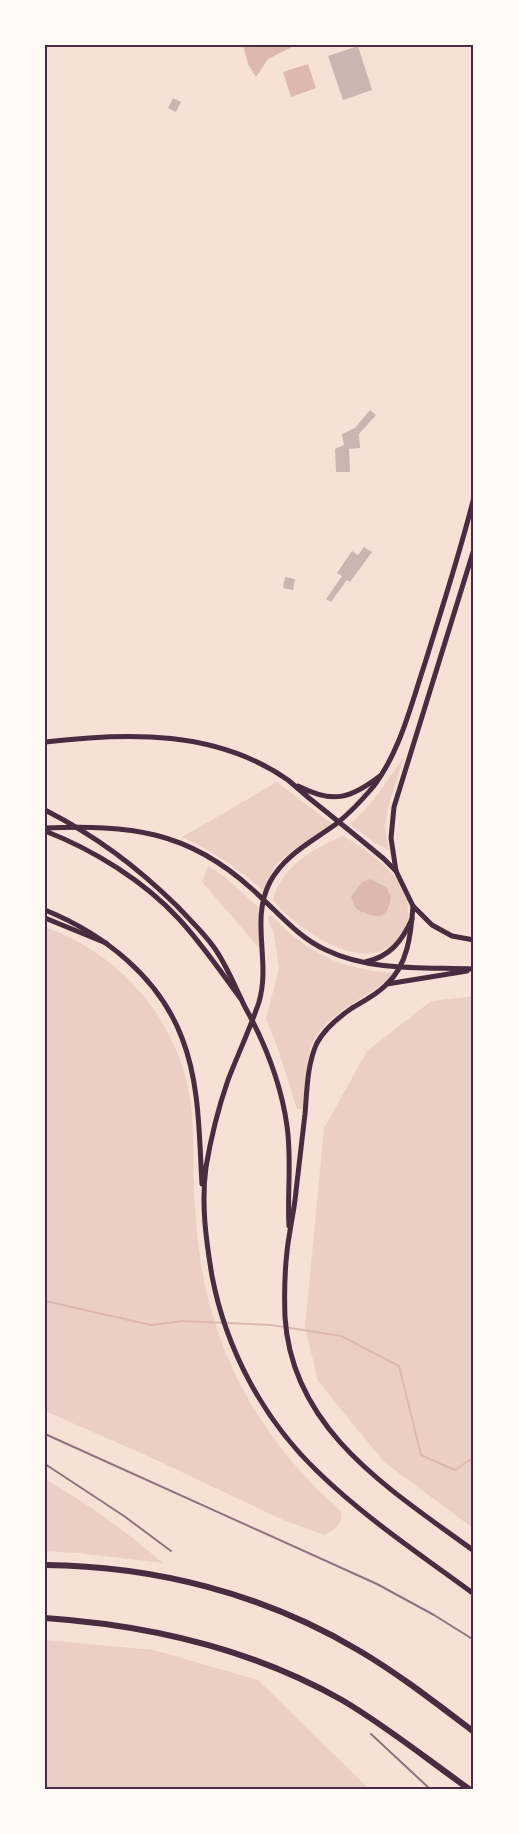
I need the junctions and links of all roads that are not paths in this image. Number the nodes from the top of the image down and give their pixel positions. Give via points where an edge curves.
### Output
1 (474, 497) edge
2 (474, 549) edge
3 (45, 742) edge
4 (380, 776) junction
5 (289, 781) junction
6 (45, 810) edge
7 (339, 822) junction
8 (45, 830) edge
9 (396, 871) junction
10 (263, 899) junction
11 (413, 906) junction
12 (45, 910) edge
13 (45, 918) edge
14 (412, 919) junction
15 (474, 940) edge
16 (106, 943) junction
17 (360, 963) junction
18 (400, 966) junction
19 (474, 969) edge
20 (387, 984) junction
21 (242, 999) junction
22 (202, 1200) junction
23 (290, 1231) junction
24 (474, 1551) edge
25 (45, 1565) edge
26 (474, 1594) edge
27 (45, 1618) edge
28 (474, 1732) edge
29 (469, 1789) edge

1 - 4 main road via 410,710
2 - 9 main road via 394,807 391,838
3 - 5 main road via 115,737 190,740 220,746
4 - 5 main road via 355,794 336,797 321,796
4 - 7 main road
5 - 7 main road
6 - 21 main road via 102,842 182,911 213,946
7 - 9 main road
7 - 10 main road via 281,865
8 - 10 main road via 133,830 178,842 217,861
8 - 21 main road via 124,873 178,917
9 - 11 main road
10 - 17 main road via 308,940
10 - 22 main road via 263,984 217,1116
11 - 14 main road
11 - 15 main road via 441,931
12 - 16 main road
13 - 16 main road
14 - 17 main road via 392,951
14 - 18 main road via 409,945
16 - 22 main road via 150,985 183,1039 196,1102
17 - 18 main road
18 - 19 main road
18 - 20 main road
19 - 20 main road
20 - 23 main road via 345,1013 317,1043 310,1068
21 - 23 main road via 267,1050 283,1103 290,1168
22 - 26 main road via 215,1291 230,1339 261,1402 314,1469
23 - 24 main road via 285,1301 288,1341 307,1396 345,1450
25 - 28 highway via 152,1574 272,1609 359,1650
27 - 29 highway via 164,1635 286,1673 365,1715

